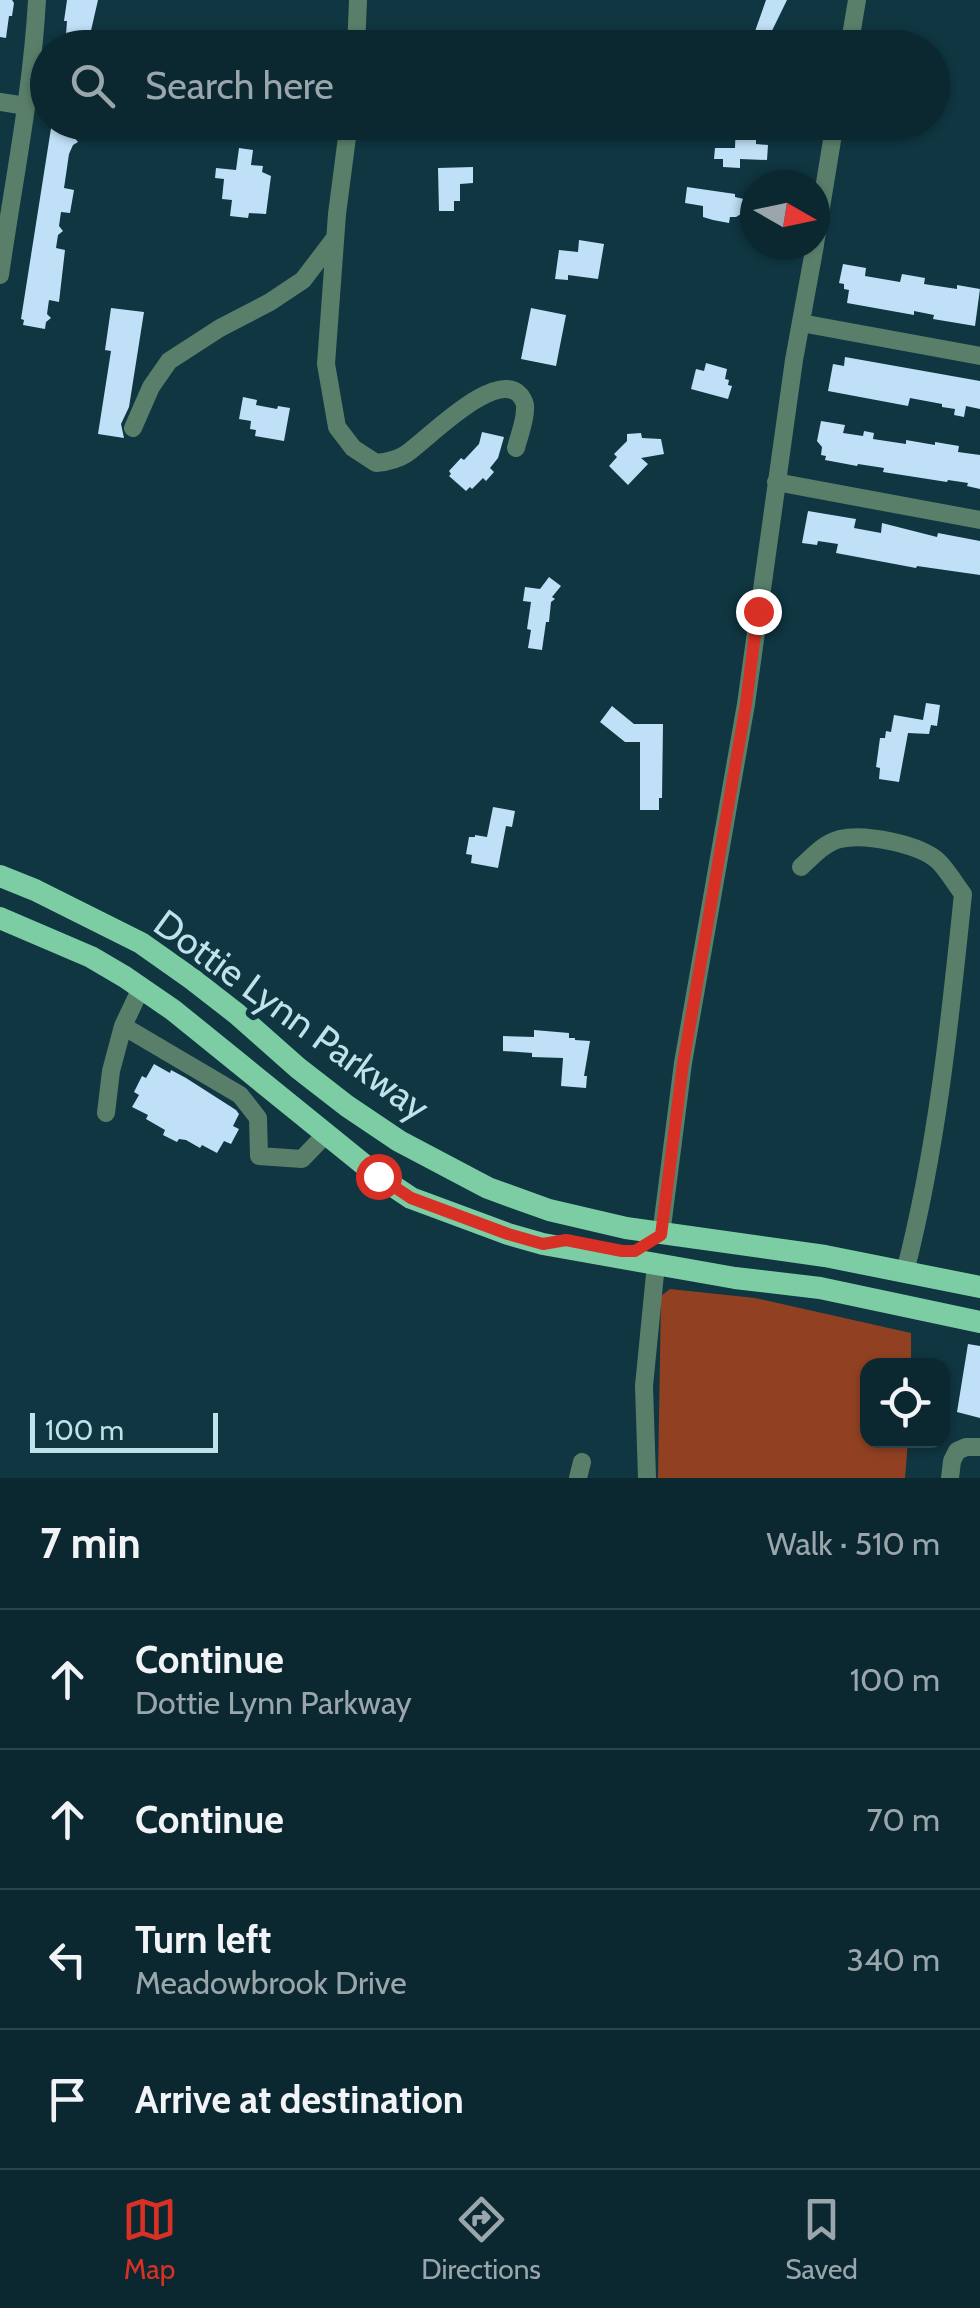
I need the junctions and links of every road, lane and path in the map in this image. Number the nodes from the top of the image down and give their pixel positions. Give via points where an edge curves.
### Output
1 (37, 0) edge
2 (358, 0) edge
3 (857, 0) edge
4 (35, 30) edge
5 (357, 30) edge
6 (852, 30) edge
7 (30, 74) edge
8 (0, 102) edge
9 (26, 106) junction
10 (348, 140) edge
11 (832, 140) edge
12 (827, 170) edge
13 (335, 238) junction
14 (2, 247) edge
15 (812, 260) edge
16 (0, 275) edge
17 (801, 323) junction
18 (980, 356) edge
19 (133, 428) dead end
20 (516, 448) dead end
21 (776, 482) junction
22 (980, 520) edge
23 (801, 867) dead end
24 (0, 876) edge
25 (0, 918) edge
26 (141, 988) junction
27 (123, 1026) junction
28 (106, 1113) dead end
29 (326, 1134) junction
30 (661, 1235) junction
31 (543, 1244) junction
32 (656, 1264) junction
33 (905, 1272) junction
34 (980, 1288) edge
35 (902, 1305) junction
36 (980, 1322) edge
37 (980, 1447) edge
38 (646, 1478) edge
39 (950, 1478) edge

1 - 4 street
2 - 5 street
3 - 6 street
7 - 9 street
8 - 9 street
9 - 14 street
10 - 13 street
11 - 12 street
13 - 19 street via 303,280 168,360
13 - 20 street via 326,364 337,427 353,448 376,463 392,461 450,416 504,388 524,399
14 - 16 street
15 - 17 street
17 - 18 street
17 - 21 street
21 - 22 street
21 - 30 street
23 - 33 street via 837,839 891,840 936,858 963,894 948,1041
24 - 30 main road, Dottie Lynn Parkway via 140,944 399,1141 488,1188 549,1210
25 - 26 main road, Dottie Lynn Parkway via 90,957
26 - 27 street
26 - 29 main road, Dottie Lynn Parkway
27 - 28 street
27 - 29 street via 240,1095 258,1118 260,1156 302,1159
29 - 31 main road, Dottie Lynn Parkway via 411,1198
30 - 31 main road via 635,1251 566,1240
30 - 33 main road, Dottie Lynn Parkway
31 - 32 main road, Dottie Lynn Parkway
32 - 35 main road, Dottie Lynn Parkway
32 - 38 street via 644,1386
33 - 34 main road, Dottie Lynn Parkway
33 - 35 main road
35 - 36 main road, Dottie Lynn Parkway
37 - 39 street via 956,1450

